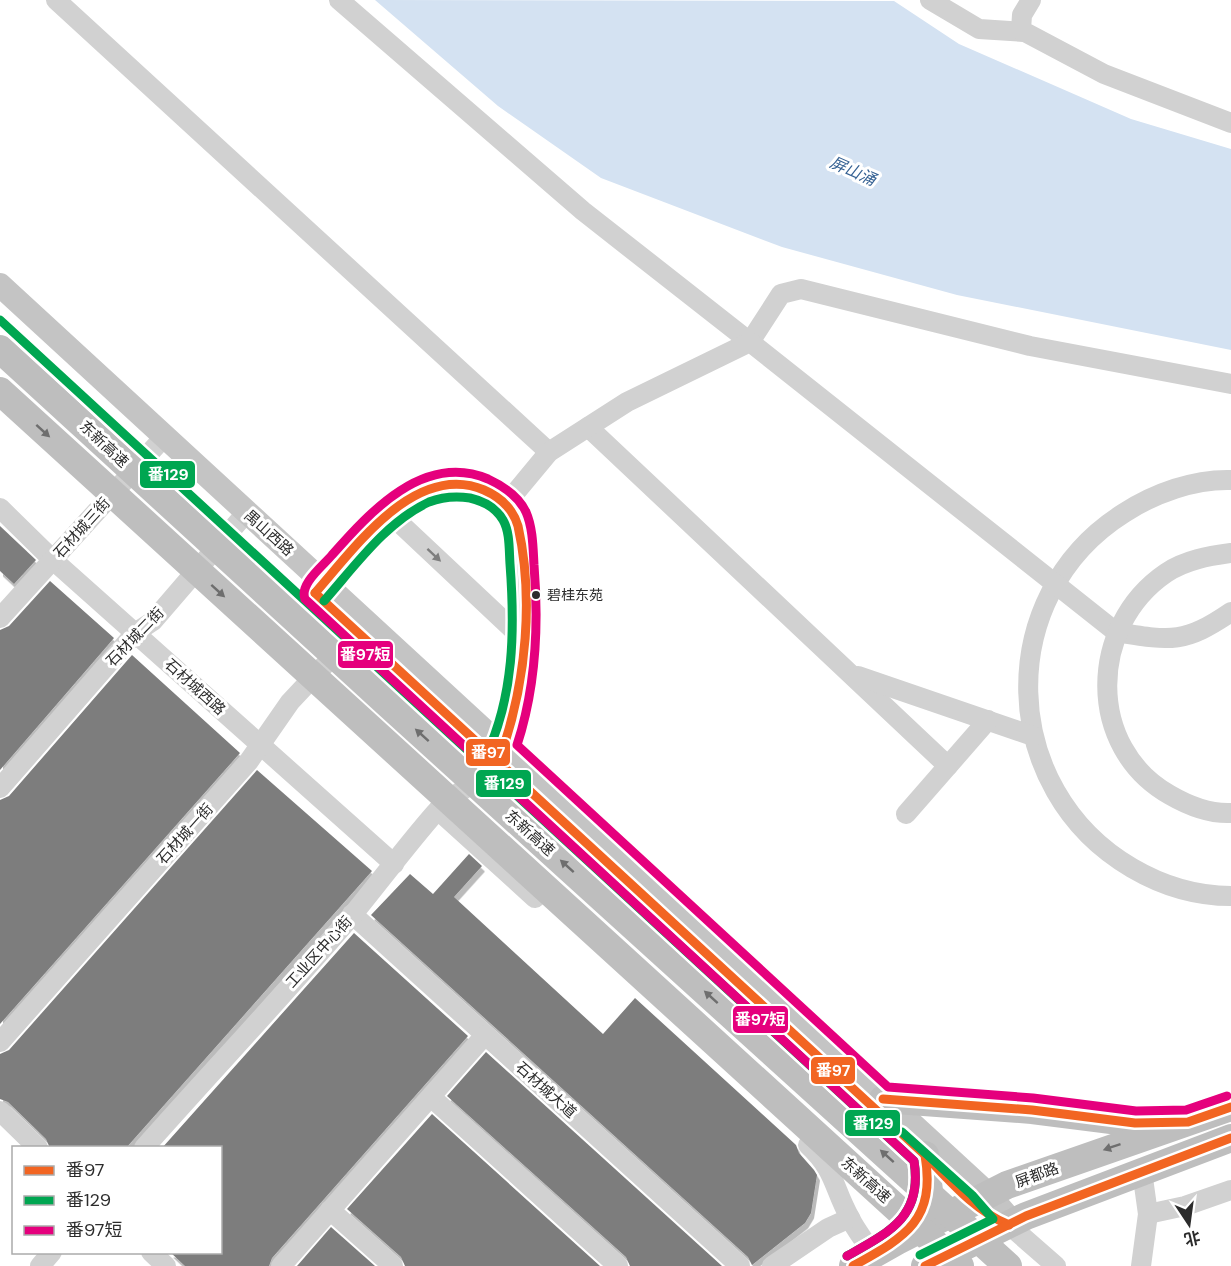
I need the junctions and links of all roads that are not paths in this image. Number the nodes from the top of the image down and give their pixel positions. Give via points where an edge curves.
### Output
1 (56, 0) edge
2 (339, 0) edge
3 (930, 0) edge
4 (1031, 0) edge
5 (1024, 32) junction
6 (1231, 123) edge
7 (0, 285) edge
8 (0, 304) edge
9 (750, 342) junction
10 (0, 349) edge
11 (1231, 384) edge
12 (0, 391) edge
13 (588, 427) junction
14 (159, 442) junction
15 (549, 452) junction
16 (1231, 480) edge
17 (505, 505) junction
18 (0, 508) edge
19 (391, 515) junction
20 (242, 518) junction
21 (1231, 553) edge
22 (53, 560) junction
23 (1055, 584) junction
24 (319, 588) junction
25 (1231, 612) edge
26 (0, 618) edge
27 (361, 626) junction
28 (1116, 632) junction
29 (135, 633) junction
30 (524, 640) junction
31 (850, 673) junction
32 (988, 720) junction
33 (1032, 736) junction
34 (261, 746) junction
35 (500, 755) junction
36 (948, 766) junction
37 (0, 788) edge
38 (438, 810) junction
39 (1231, 813) edge
40 (906, 814) dead end
41 (394, 864) junction
42 (1231, 896) edge
43 (352, 915) junction
44 (485, 1035) junction
45 (0, 1042) edge
46 (431, 1097) junction
47 (884, 1099) junction
48 (1231, 1107) edge
49 (0, 1111) edge
50 (1188, 1122) junction
51 (1231, 1138) edge
52 (36, 1146) edge
53 (146, 1146) edge
54 (925, 1155) junction
55 (1142, 1171) junction
56 (1231, 1190) edge
57 (980, 1198) junction
58 (330, 1210) junction
59 (1148, 1214) junction
60 (850, 1218) junction
61 (1009, 1225) junction
62 (50, 1254) edge
63 (153, 1254) edge
64 (874, 1254) edge
65 (40, 1266) edge
66 (166, 1266) edge
67 (281, 1266) edge
68 (393, 1266) edge
69 (618, 1266) edge
70 (740, 1266) edge
71 (772, 1266) edge
72 (925, 1266) edge
73 (960, 1266) edge
74 (1008, 1266) edge
75 (1056, 1266) edge
76 (1141, 1266) edge

1 - 15 street
2 - 9 street via 583,211
3 - 5 street via 979,30
4 - 5 street via 1022,15
5 - 6 street via 1104,74
7 - 14 main road, 禺山西路
8 - 14 main road, 禺山西路
9 - 11 street via 781,294 801,289 1030,346
9 - 13 street via 627,402
9 - 23 street
74 -> 10 highway, 东新高速, bridge
12 -> 73 highway, 东新高速, bridge
13 - 15 street
13 - 31 street
14 - 20 main road, 禺山西路
14 - 22 street, 石材城三街
15 - 17 street
16 - 23 street via 1181,487 1143,501 1108,523 1078,551
17 - 19 street via 486,490 447,485 412,498
17 - 30 street via 514,515 521,548
18 - 22 street, 石材城西路
19 - 24 street
19 -> 30 street
20 - 24 main road, 禺山西路
20 - 29 street, 石材城二街 via 153,621
21 - 28 street via 1203,557 1167,573 1137,598
22 - 26 street, 石材城三街
22 - 29 street, 石材城西路
23 - 28 street
23 - 33 street via 1032,643 1028,674
24 - 27 main road, 禺山西路
25 - 28 street via 1202,631 1164,640
27 - 34 street, 石材城一街 via 290,702
27 - 35 main road, 禺山西路
28 - 39 street via 1107,665 1106,700 1115,733 1132,764 1157,788 1188,805
29 - 34 street, 石材城西路
29 - 37 street, 石材城二街
30 - 35 street via 522,673
31 - 32 street
31 - 36 street
32 - 33 street
32 - 36 street
33 - 42 street via 1044,772 1063,805 1086,834 1115,858 1148,877 1183,890
34 - 41 street, 石材城西路
34 - 45 street, 石材城一街
35 - 38 street, 工业区中心街 via 480,780
35 - 47 main road, 禺山西路
35 - 54 main road, 禺山西路
36 - 40 street
38 - 41 street, 工业区中心街
38 - 60 street via 824,1160
41 - 43 street, 工业区中心街
43 - 44 street, 石材城大道
43 - 53 street, 工业区中心街
44 - 46 street
44 - 70 street, 石材城大道
46 - 58 street
46 - 69 street
47 - 50 highway via 1032,1110 1135,1123
47 - 57 main road, 禺山西路
48 - 50 highway, 屏都路
49 - 52 street
50 -> 57 highway, 屏都路
51 - 55 highway
54 - 57 main road, 禺山西路
54 - 64 highway via 929,1191 924,1210
55 - 59 street
55 - 61 highway
56 - 59 street
57 - 61 main road, 禺山西路 via 1007,1216
57 - 64 highway, 屏都路
58 - 67 street
58 - 68 street
59 - 76 street
60 - 64 street
60 - 71 street via 828,1228
61 - 72 highway
61 - 75 street
62 - 65 street
63 - 66 street

